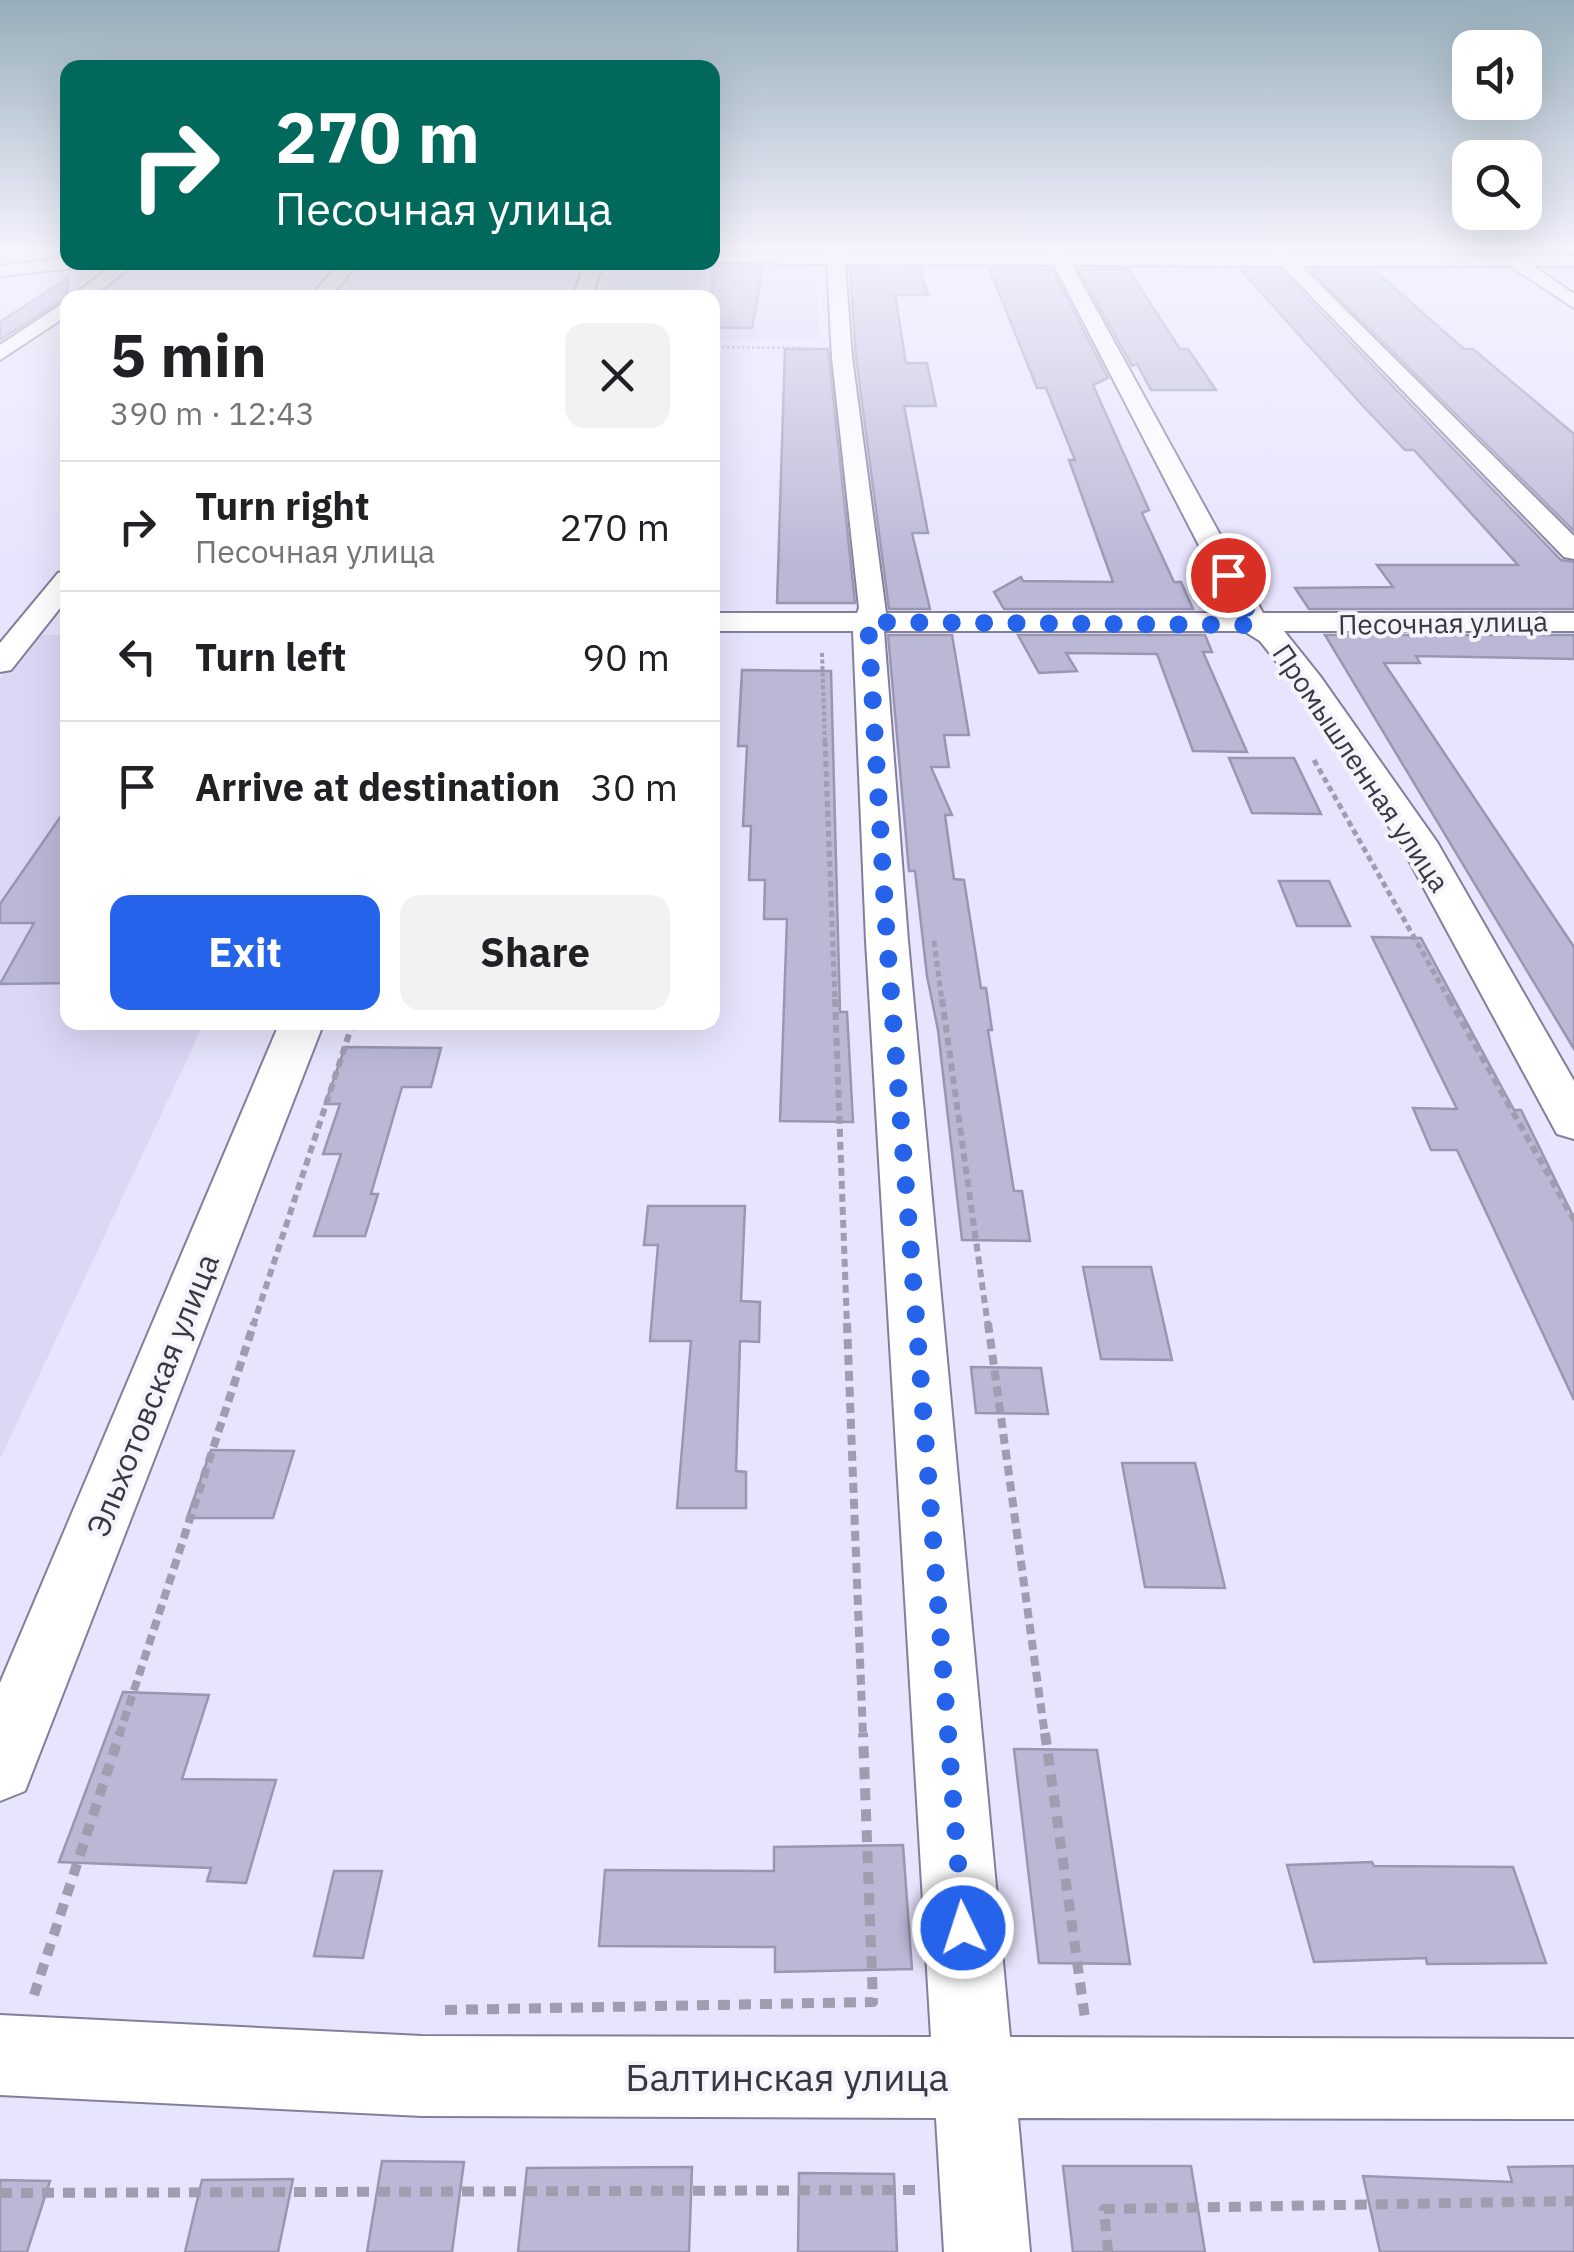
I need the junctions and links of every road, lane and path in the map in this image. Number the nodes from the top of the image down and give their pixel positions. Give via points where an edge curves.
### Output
1 (842, 355) edge
2 (1111, 355) edge
3 (1379, 355) edge
4 (1574, 552) edge
5 (60, 588) edge
6 (0, 622) edge
7 (720, 622) edge
8 (868, 622) junction
9 (1574, 622) edge
10 (34, 623) junction
11 (60, 623) edge
12 (1256, 625) junction
13 (822, 650) dead end
14 (0, 663) edge
15 (1311, 755) dead end
16 (933, 931) dead end
17 (299, 1030) edge
18 (350, 1030) edge
19 (1574, 1122) edge
20 (1574, 1220) edge
21 (0, 1766) edge
22 (440, 2010) dead end
23 (16, 2027) edge
24 (1086, 2031) dead end
25 (975, 2079) junction
26 (1574, 2079) edge
27 (934, 2190) dead end
28 (0, 2193) edge
29 (1574, 2202) edge
30 (987, 2252) edge
31 (1108, 2252) edge

1 - 8 street via 874,608
2 - 12 street, Промышленная улица
3 - 4 street
5 - 10 street
6 - 10 street
7 - 8 street, Песочная улица
8 - 12 street, Песочная улица
8 - 25 street
9 - 12 street, Песочная улица
10 - 11 street
10 - 14 street
12 - 19 street, Промышленная улица via 1309,683 1418,842
13 - 22 path via 873,2002
15 - 20 path
16 - 24 path
17 - 21 street, Эльхотовская улица
18 - 23 path
23 - 25 street, Балтинская улица via 422,2076
25 - 26 street, Балтинская улица
25 - 30 street
27 - 28 path
29 - 31 path via 1104,2208

